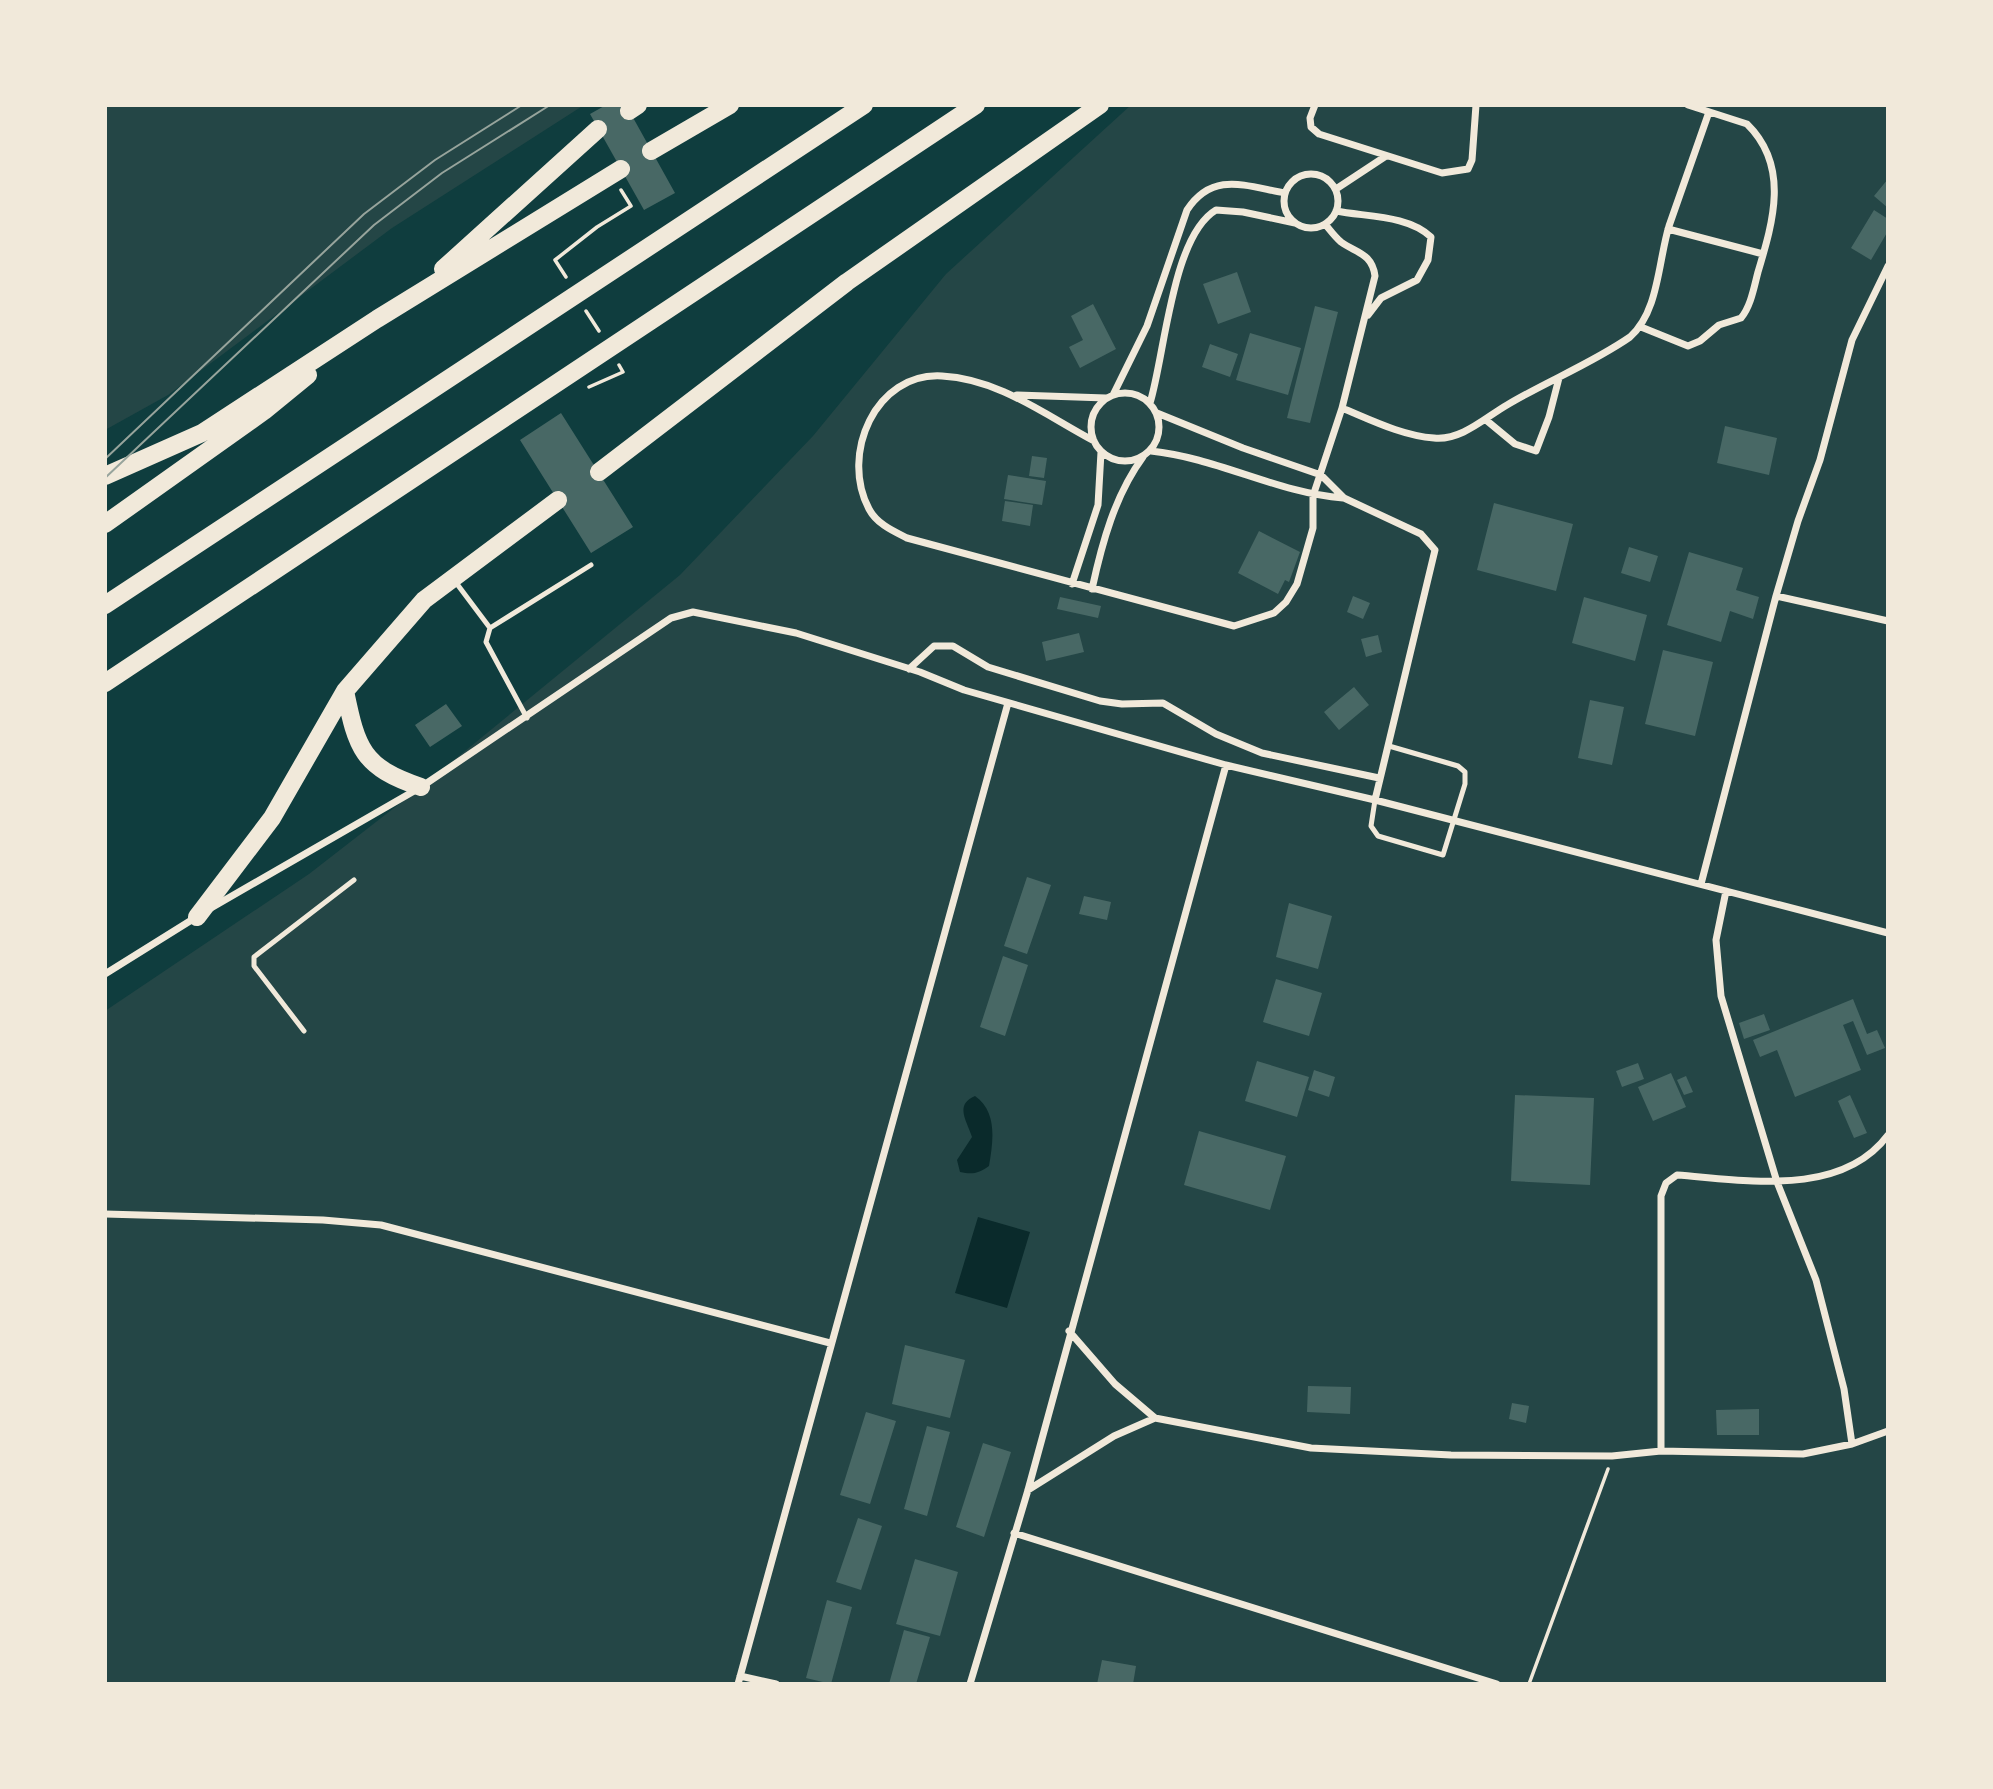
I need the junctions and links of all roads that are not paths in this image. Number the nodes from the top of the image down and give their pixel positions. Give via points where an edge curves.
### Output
1 (730, 105) edge
2 (864, 105) edge
3 (976, 105) edge
4 (1100, 105) edge
5 (1315, 105) edge
6 (1476, 105) edge
7 (1688, 105) edge
8 (1709, 112) junction
9 (598, 129) dead end
10 (651, 151) dead end
11 (1387, 156) junction
12 (621, 169) dead end
13 (1336, 189) junction
14 (1285, 193) junction
15 (1336, 211) junction
16 (1295, 223) junction
17 (1325, 224) junction
18 (1668, 229) junction
19 (1763, 254) junction
20 (1888, 266) edge
21 (406, 301) junction
22 (377, 319) junction
23 (1364, 320) junction
24 (1641, 327) junction
25 (1559, 378) junction
26 (1013, 395) junction
27 (1110, 397) junction
28 (1150, 403) junction
29 (1342, 408) junction
30 (1157, 413) junction
31 (1486, 419) junction
32 (1094, 441) junction
33 (1151, 451) junction
34 (1101, 452) junction
35 (1143, 457) junction
36 (599, 472) dead end
37 (1321, 475) junction
38 (105, 476) edge
39 (1313, 496) junction
40 (1344, 498) junction
41 (558, 500) dead end
42 (105, 524) edge
43 (591, 565) dead end
44 (453, 578) junction
45 (1072, 584) junction
46 (1092, 589) junction
47 (1776, 596) junction
48 (105, 604) edge
49 (1888, 621) edge
50 (490, 628) junction
51 (909, 669) junction
52 (105, 683) edge
53 (345, 691) junction
54 (1008, 703) junction
55 (527, 718) junction
56 (1389, 746) junction
57 (1226, 765) junction
58 (1379, 778) junction
59 (421, 788) junction
60 (1375, 800) junction
61 (1452, 820) junction
62 (354, 880) dead end
63 (1701, 884) junction
64 (1726, 891) junction
65 (197, 917) junction
66 (1888, 933) edge
67 (105, 974) edge
68 (304, 1031) dead end
69 (1888, 1135) edge
70 (1777, 1182) junction
71 (105, 1214) edge
72 (1069, 1331) junction
73 (830, 1343) junction
74 (1155, 1418) junction
75 (1888, 1431) edge
76 (1852, 1444) junction
77 (1661, 1451) junction
78 (1028, 1490) junction
79 (1014, 1533) junction
80 (739, 1680) edge
81 (776, 1684) edge
82 (970, 1684) edge
83 (1497, 1684) edge

1 - 10 highway
2 - 48 highway
3 - 52 highway
4 - 36 highway via 847,282
5 - 11 street via 1311,127 1319,134
6 - 11 street via 1468,169 1442,173
7 - 8 street
8 - 18 street
8 - 19 street via 1747,124 1764,146 1777,193
9 - 21 highway
11 - 13 street
12 - 21 highway
13 - 14 street via 1323,176 1304,174
13 - 15 street
14 - 16 street via 1286,209
14 - 27 street via 1221,184 1196,196 1186,210 1147,326
15 - 17 street
15 - 23 street via 1408,223 1432,237 1428,260 1417,281 1381,298
16 - 17 street via 1310,228
16 - 28 street via 1216,210 1197,226 1167,319
17 - 23 street via 1374,267
18 - 19 street
18 - 24 street
19 - 24 street via 1741,318 1719,325 1688,346
20 - 47 street via 1852,340
21 - 22 highway
22 - 38 highway via 202,433
22 - 42 highway via 264,411
23 - 29 street
24 - 25 street via 1611,350
25 - 31 street
25 - 31 street via 1536,451 1515,444
26 - 27 street
26 - 32 street
26 - 45 street via 939,375 893,387 866,428 859,464 861,487 869,511 882,525 907,538
27 - 28 street via 1133,393
27 - 32 street via 1092,417
28 - 30 street
29 - 31 street via 1434,438 1454,435
29 - 37 street
30 - 33 street via 1159,433
30 - 37 street
32 - 34 street
33 - 35 street
33 - 39 street via 1208,460
34 - 35 street via 1126,462
34 - 45 street via 1098,505
35 - 46 street via 1115,509
37 - 39 street
37 - 40 street
39 - 40 street
39 - 46 street via 1313,528 1297,584 1286,602 1264,617 1234,626
40 - 56 street via 1421,534 1435,550
41 - 44 highway
43 - 50 lane
44 - 50 lane
44 - 53 highway via 424,600
45 - 46 street
47 - 49 street
47 - 63 street
50 - 55 lane via 486,642
51 - 54 street
51 - 55 street via 796,633 693,612 671,618
51 - 58 street via 934,646 953,646 976,662 1018,678 1122,705 1163,703 1216,734 1262,753
53 - 59 highway via 354,732 367,757 387,776
53 - 65 highway via 272,818
54 - 57 street
54 - 73 street
55 - 59 street
56 - 58 street
56 - 61 lane via 1465,772
57 - 60 street
57 - 72 street
58 - 60 street
59 - 65 street
60 - 61 street
60 - 61 lane via 1371,826 1378,835 1443,855
61 - 63 street
62 - 68 lane via 254,957 254,967
63 - 64 street
64 - 66 street
64 - 70 street via 1716,940 1721,996
65 - 67 street
69 - 70 street via 1862,1160 1836,1173
70 - 76 street via 1816,1280
70 - 77 street via 1677,1175 1661,1195
71 - 73 street via 381,1225
72 - 74 street via 1115,1384
72 - 78 street
73 - 80 street
74 - 77 street via 1311,1448 1451,1455 1612,1456
74 - 78 street via 1114,1436
75 - 76 street
76 - 77 street via 1803,1454
78 - 79 street
79 - 82 street
79 - 83 street
80 - 81 street

